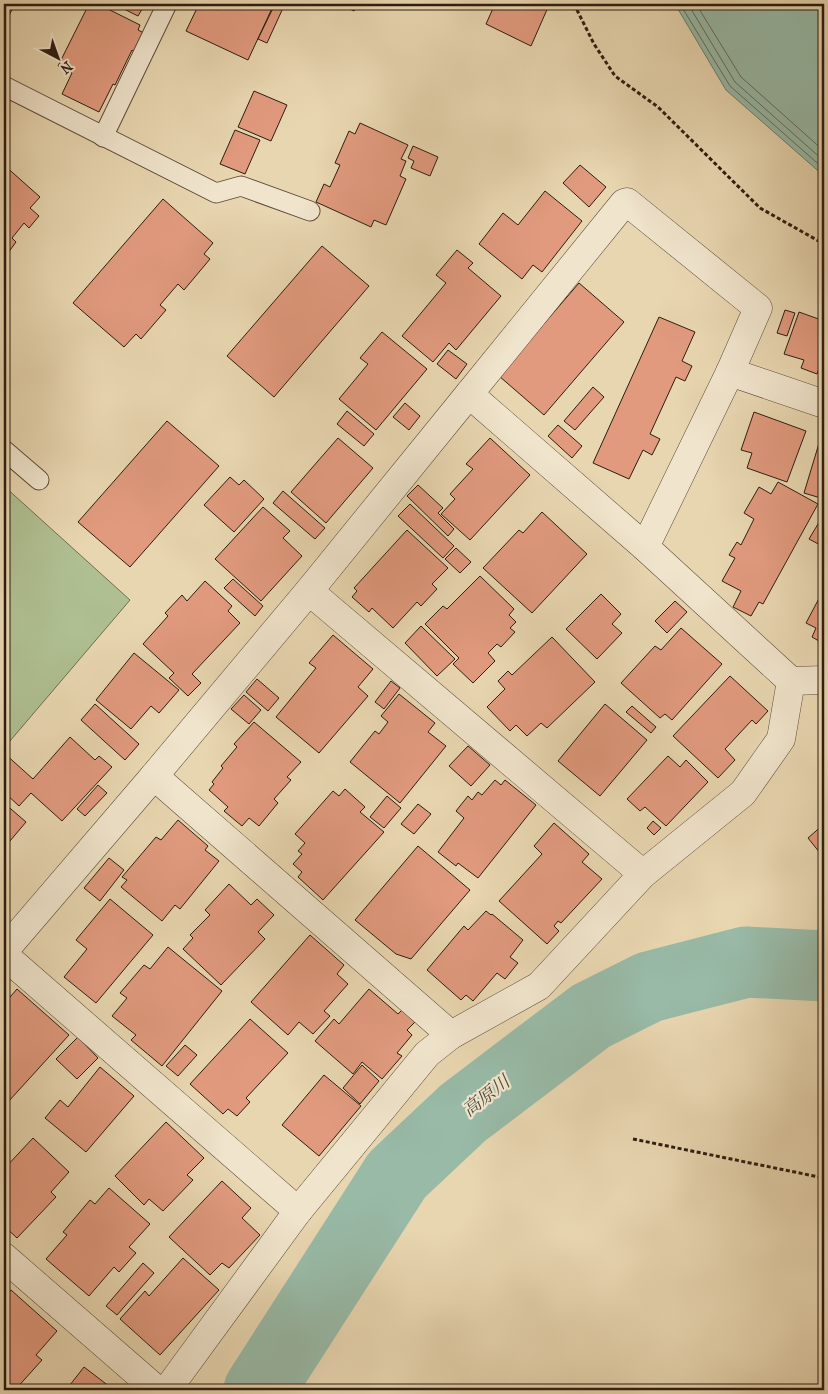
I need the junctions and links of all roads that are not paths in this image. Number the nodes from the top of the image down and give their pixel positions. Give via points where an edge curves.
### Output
1 (167, 4) edge
2 (4, 86) edge
3 (102, 137) junction
4 (310, 211) dead end
5 (730, 372) junction
6 (469, 394) junction
7 (824, 404) edge
8 (4, 450) edge
9 (39, 480) dead end
10 (645, 547) junction
11 (309, 591) junction
12 (824, 680) edge
13 (790, 681) junction
14 (154, 776) junction
15 (643, 874) junction
16 (4, 951) edge
17 (4, 955) edge
18 (451, 1035) junction
19 (298, 1211) junction
20 (4, 1257) edge
21 (157, 1390) edge
22 (167, 1390) edge

1 - 3 lane
2 - 3 lane
3 - 4 lane via 216,194 241,186
5 - 6 street via 758,308 628,202
5 - 7 street
5 - 10 street
6 - 10 street
6 - 11 street
8 - 9 lane
10 - 13 street
11 - 14 street
11 - 15 street
12 - 13 street
13 - 15 street via 780,739 743,793
14 - 16 street
14 - 18 street
15 - 18 street via 539,986
17 - 19 street
18 - 19 street via 427,1054
19 - 22 street
20 - 21 street

